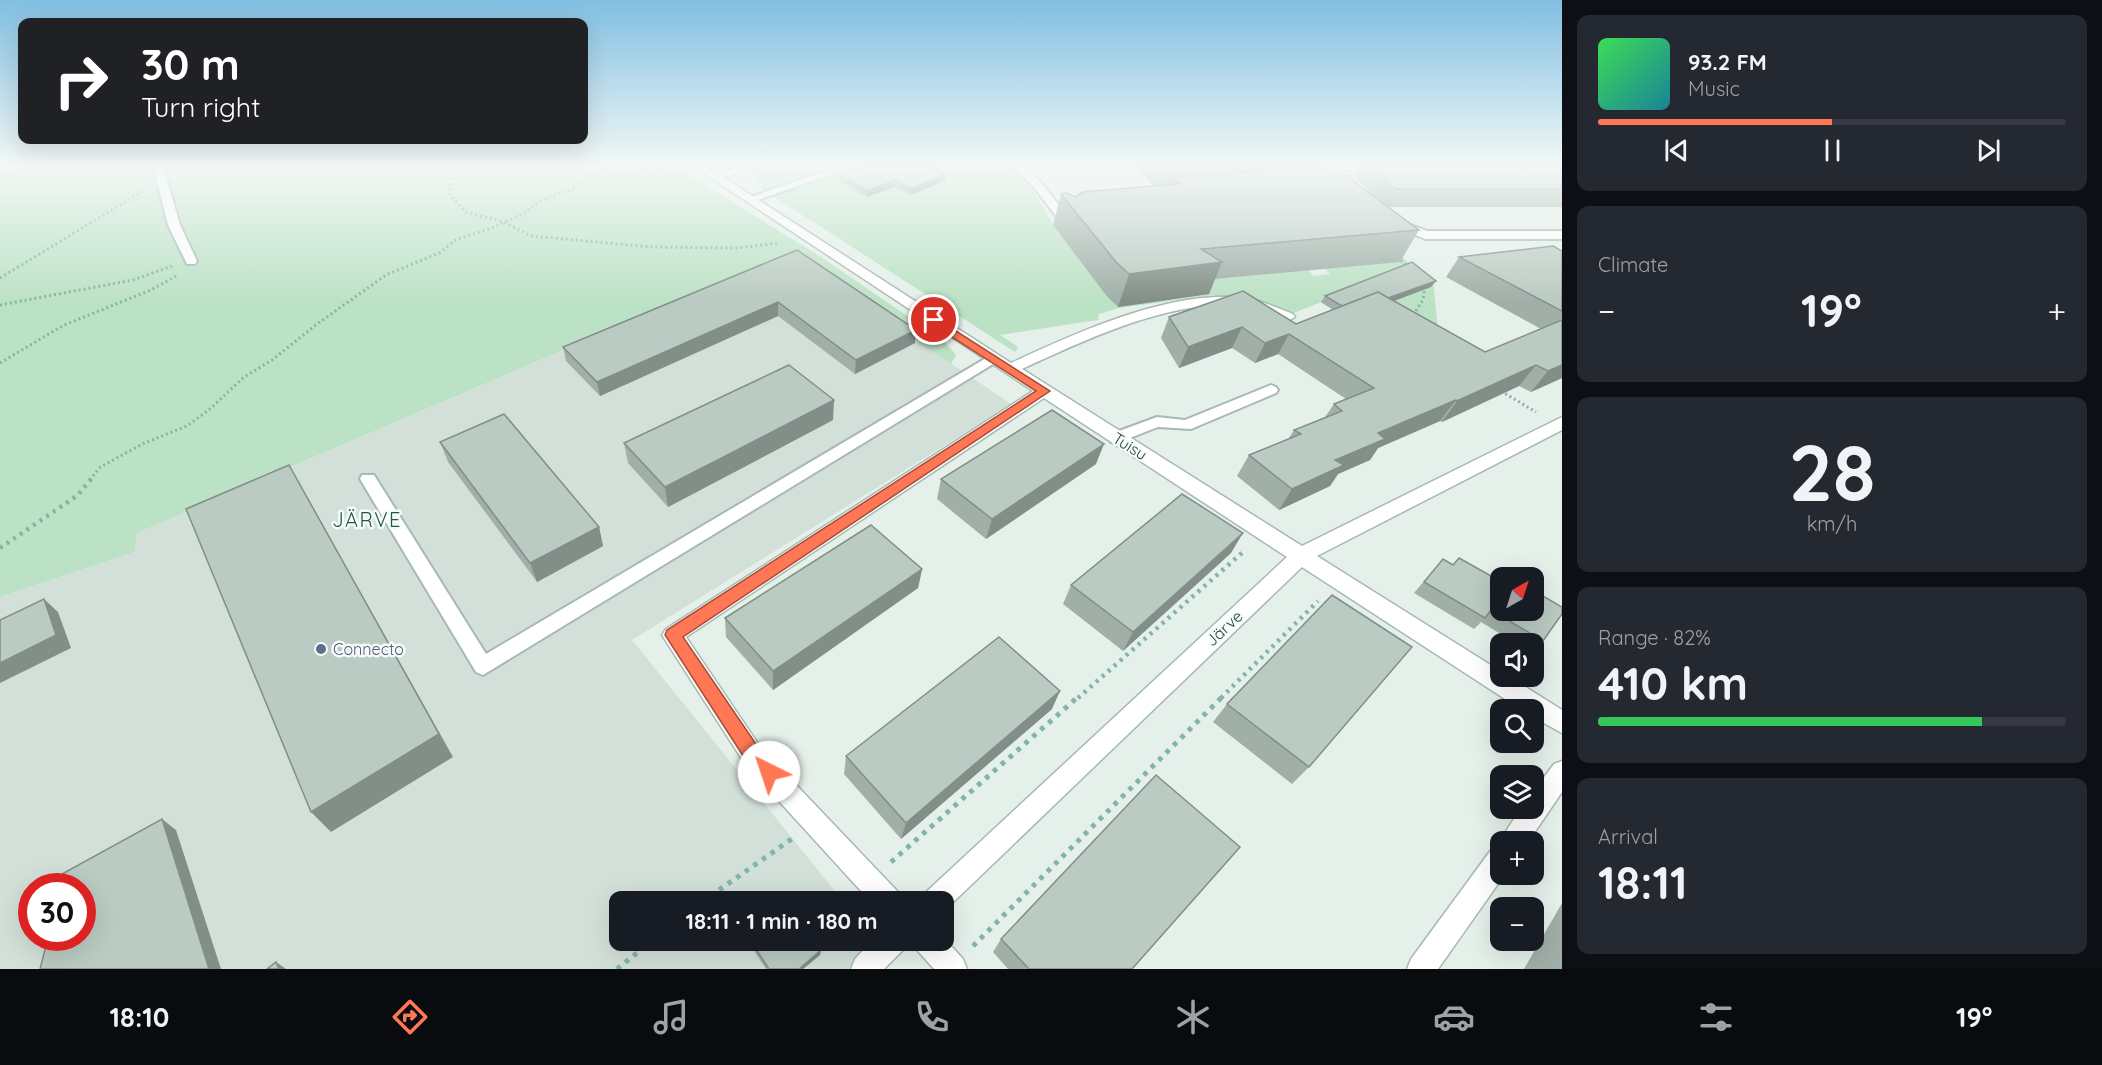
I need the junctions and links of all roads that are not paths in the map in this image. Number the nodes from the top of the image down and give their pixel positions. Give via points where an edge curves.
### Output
1 (170, 211) edge
2 (770, 211) edge
3 (1063, 211) edge
4 (1387, 219) edge
5 (1067, 223) edge
6 (1562, 235) edge
7 (190, 261) road end
8 (1288, 317) edge
9 (993, 358) junction
10 (1010, 369) junction
11 (1271, 390) dead end
12 (1044, 391) junction
13 (1560, 424) edge
14 (1117, 438) junction
15 (368, 478) dead end
16 (1302, 555) junction
17 (1562, 723) edge
18 (1562, 772) edge
19 (1520, 831) edge
20 (1490, 873) edge
21 (880, 891) edge
22 (946, 891) edge
23 (882, 951) edge
24 (937, 951) edge
25 (952, 968) edge
26 (865, 969) edge
27 (1421, 969) edge

1 - 7 lane
2 - 9 street, Tuisu
3 - 5 lane
4 - 6 lane via 1425,235
8 - 10 street via 1238,301 1177,306
9 - 10 street, Tuisu
9 - 15 lane via 483,666
10 - 12 street, Tuisu
11 - 14 lane via 1186,425 1157,422
12 - 14 street, Tuisu
12 - 21 street via 673,635 753,756
13 - 16 street, Järve
14 - 16 street, Tuisu
16 - 17 street, Tuisu
16 - 22 street, Järve
18 - 19 street
20 - 27 street
23 - 26 street
24 - 25 street

